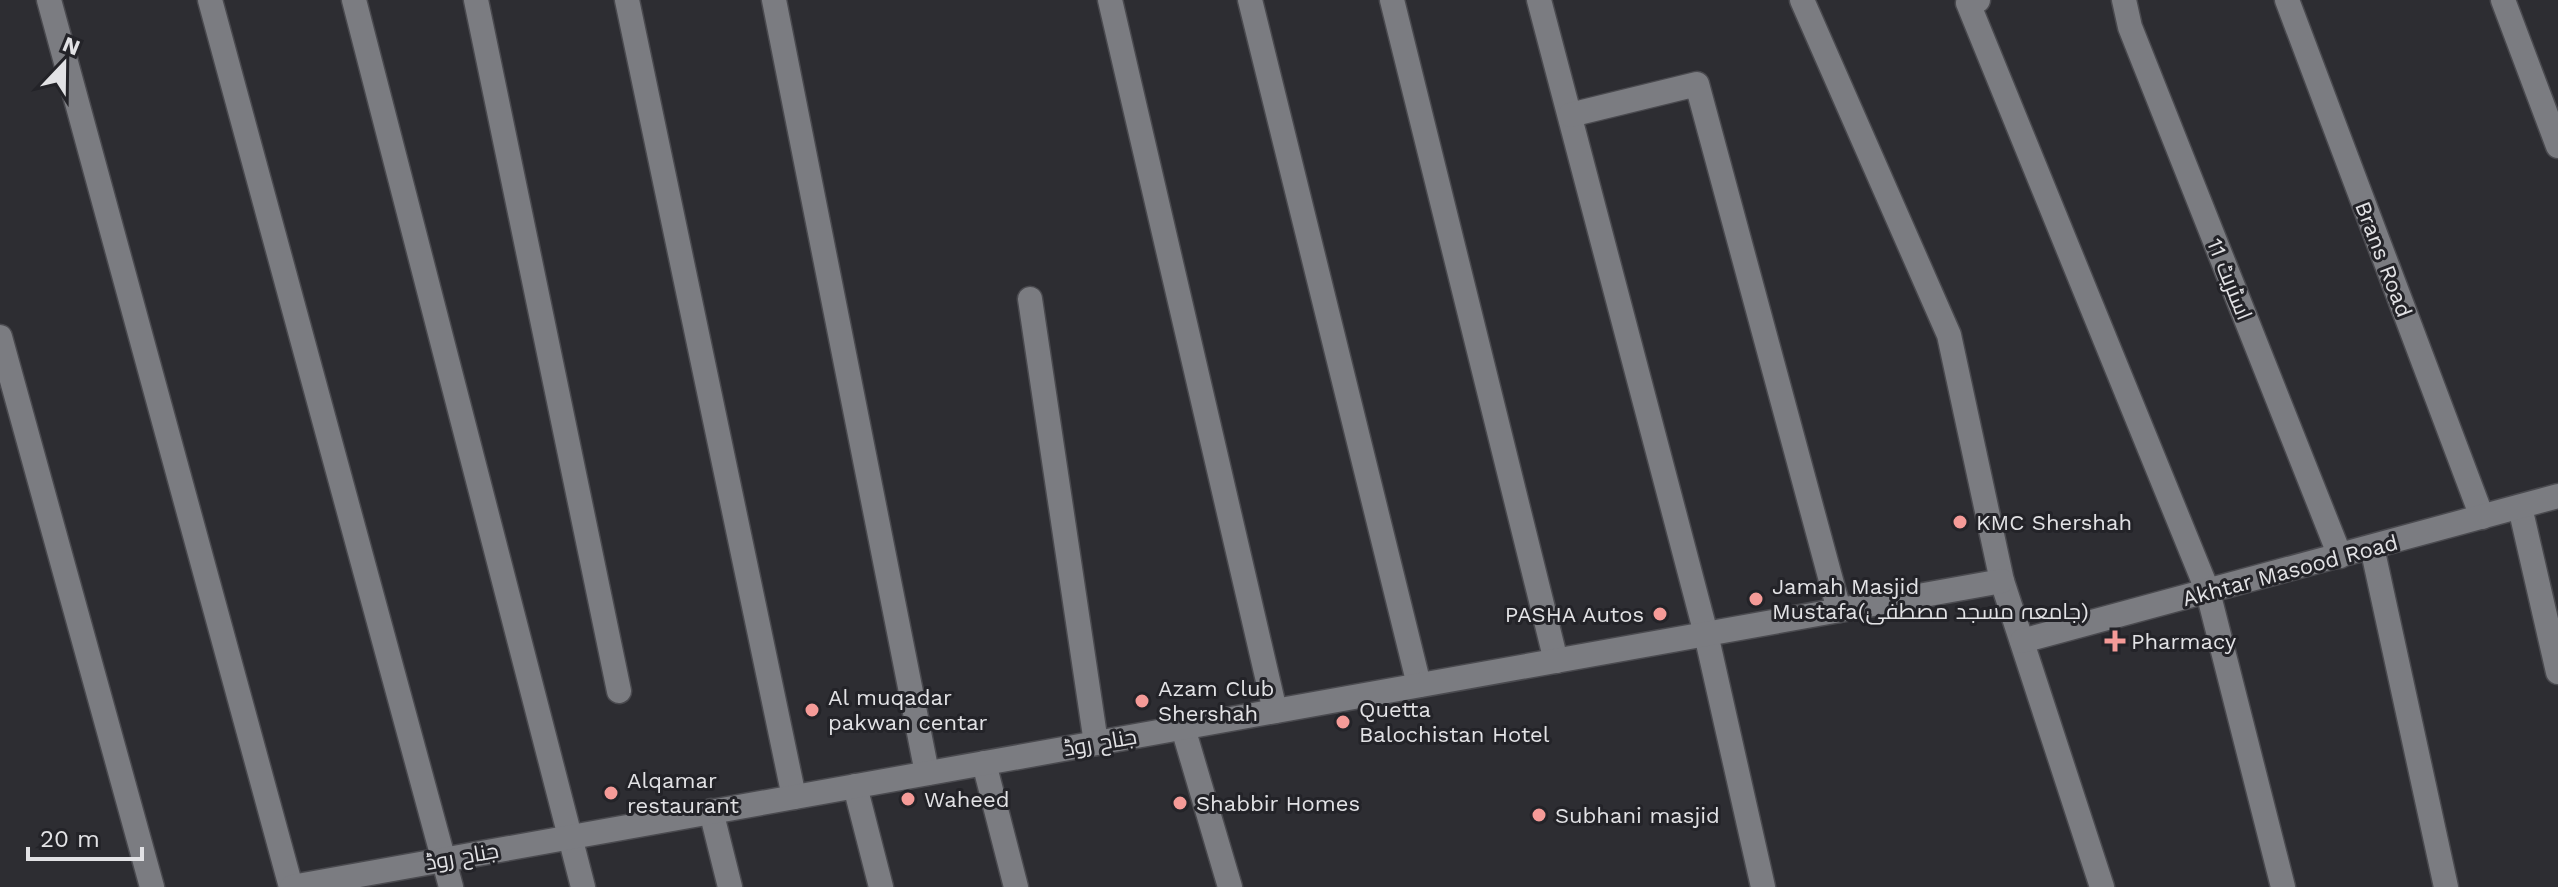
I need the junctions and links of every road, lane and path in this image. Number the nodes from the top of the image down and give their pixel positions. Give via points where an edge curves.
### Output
1 (49, 0) edge
2 (210, 0) edge
3 (354, 0) edge
4 (476, 0) edge
5 (627, 0) edge
6 (774, 0) edge
7 (1110, 0) edge
8 (1250, 0) edge
9 (1392, 0) edge
10 (1539, 0) edge
11 (1802, 0) edge
12 (1978, 0) edge
13 (2124, 0) edge
14 (2287, 0) edge
15 (2503, 0) edge
16 (1570, 115) junction
17 (2558, 146) edge
18 (1030, 299) dead end
19 (0, 337) edge
20 (2558, 496) edge
21 (2520, 507) junction
22 (2482, 517) junction
23 (2372, 547) junction
24 (2340, 556) junction
25 (2002, 581) junction
26 (2208, 592) junction
27 (1839, 610) junction
28 (1706, 634) junction
29 (2022, 641) junction
30 (1556, 661) junction
31 (2558, 672) edge
32 (1419, 685) junction
33 (619, 691) dead end
34 (1275, 711) junction
35 (1183, 728) junction
36 (1096, 743) junction
37 (984, 763) junction
38 (927, 773) junction
39 (855, 786) junction
40 (794, 797) junction
41 (711, 811) junction
42 (570, 837) junction
43 (444, 859) junction
44 (152, 887) edge
45 (291, 887) edge
46 (451, 887) edge
47 (583, 887) edge
48 (730, 887) edge
49 (881, 887) edge
50 (1016, 887) edge
51 (1230, 887) edge
52 (1763, 887) edge
53 (2102, 887) edge
54 (2283, 887) edge
55 (2446, 887) edge

1 - 45 street
2 - 43 street
3 - 42 street
4 - 33 street
5 - 40 street
6 - 38 street
7 - 34 street
8 - 32 street
9 - 30 street
10 - 16 street
11 - 25 street via 1949,335
12 - 26 street via 1968,3
13 - 24 street, اسٹریٹ 11 via 2130,27
14 - 22 street, Brans Road
15 - 17 street
16 - 27 street via 1697,84
16 - 28 street
18 - 36 street
19 - 44 street
20 - 21 street, Akhtar Masood Road
21 - 22 street, Akhtar Masood Road
21 - 31 street
22 - 23 street, Akhtar Masood Road
23 - 24 street, Akhtar Masood Road
23 - 55 street
24 - 26 street, Akhtar Masood Road
25 - 27 street, جناح روڈ
25 - 29 street
26 - 29 street, Akhtar Masood Road
26 - 54 street
27 - 28 street, جناح روڈ
28 - 30 street, جناح روڈ
28 - 52 street
29 - 53 street
30 - 32 street, جناح روڈ
32 - 34 street, جناح روڈ
34 - 35 street, جناح روڈ
35 - 36 street, جناح روڈ
35 - 51 street
36 - 37 street, جناح روڈ
37 - 38 street, جناح روڈ
37 - 50 street
38 - 39 street, جناح روڈ
39 - 40 street, جناح روڈ
39 - 49 street
40 - 41 street, جناح روڈ
41 - 42 street, جناح روڈ
41 - 48 street
42 - 43 street, جناح روڈ
42 - 47 street
43 - 45 street, جناح روڈ
43 - 46 street

